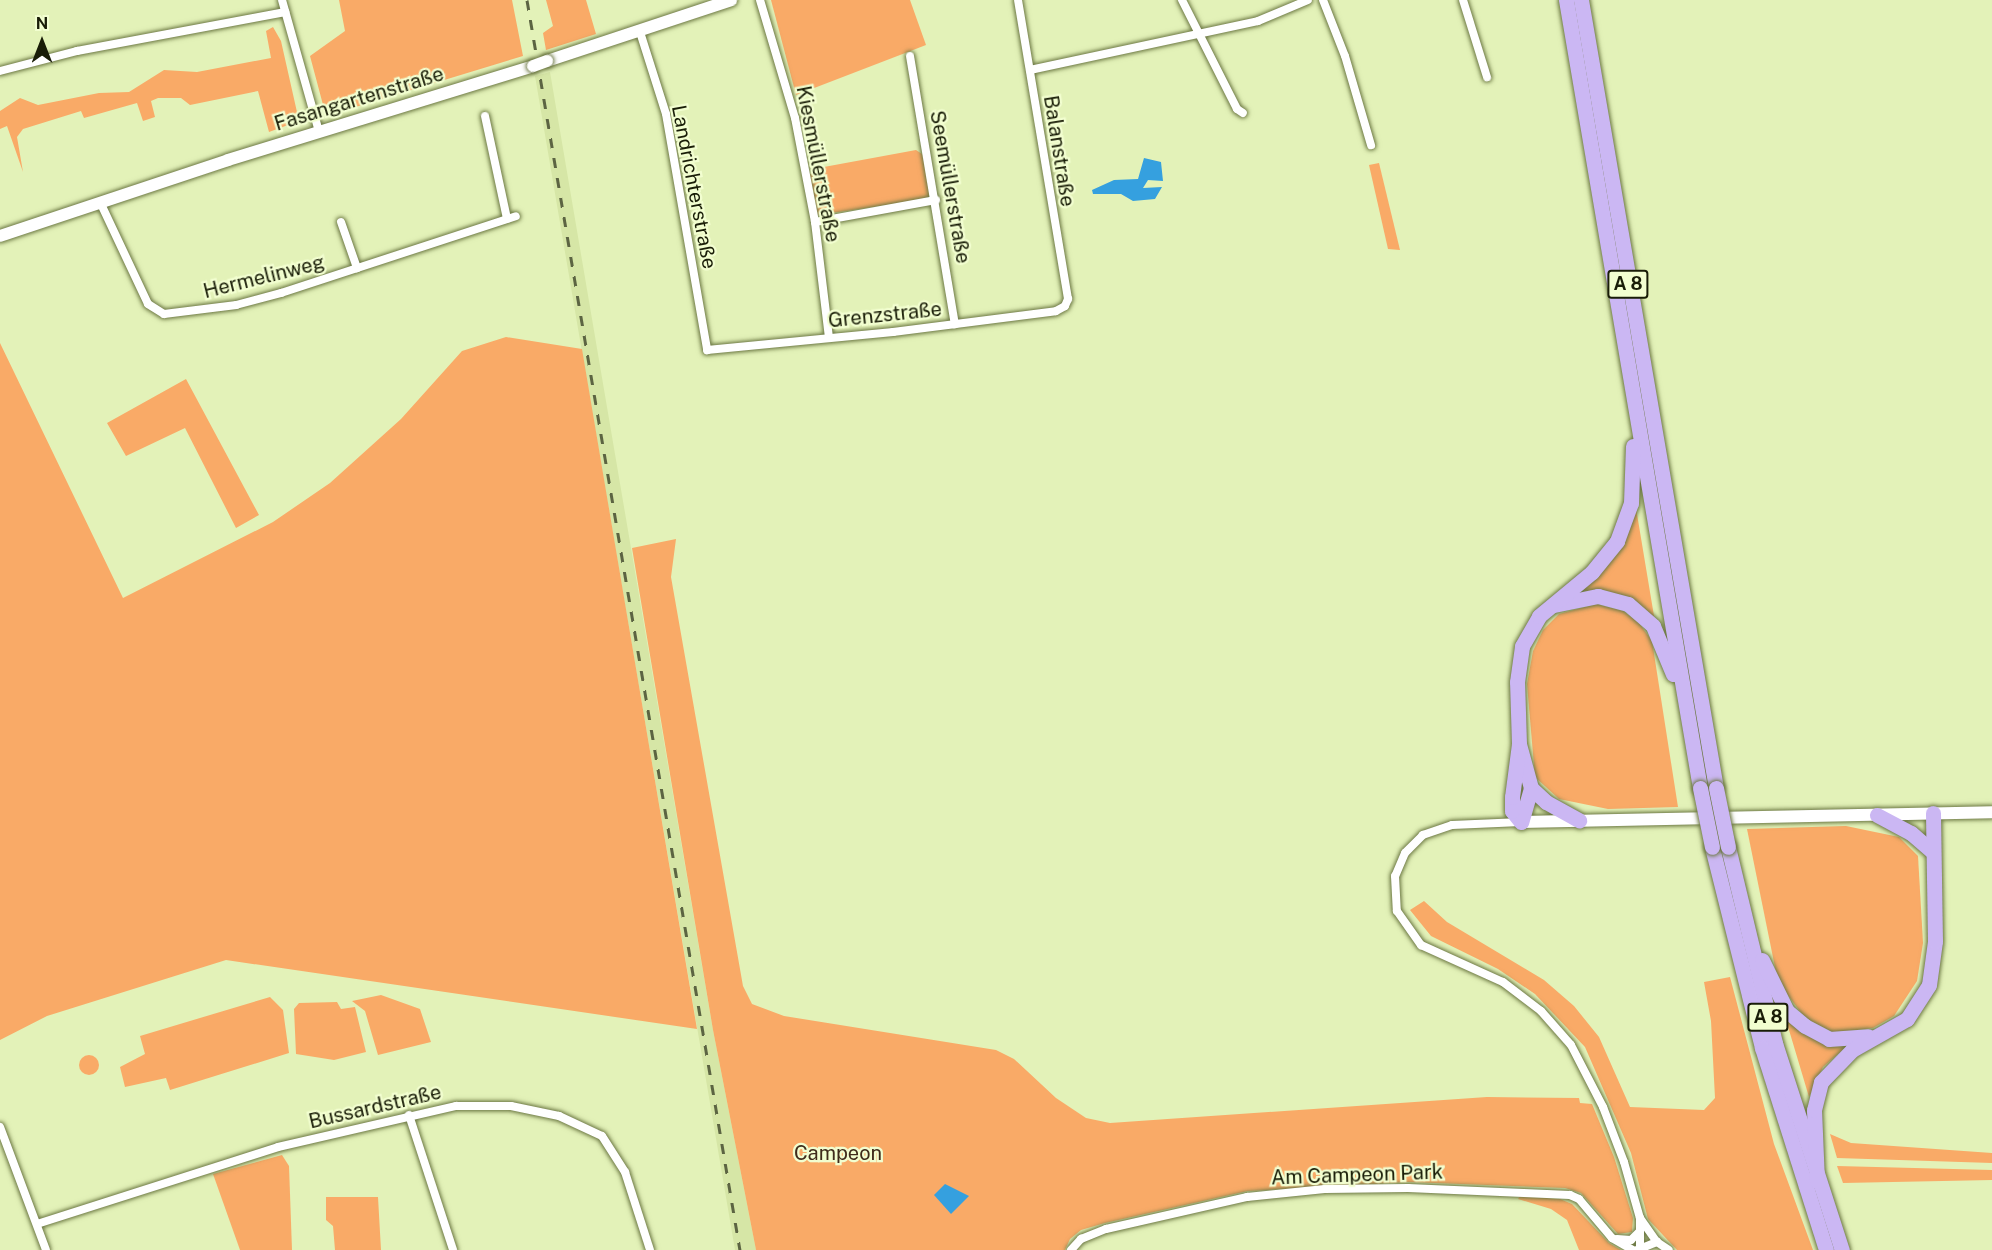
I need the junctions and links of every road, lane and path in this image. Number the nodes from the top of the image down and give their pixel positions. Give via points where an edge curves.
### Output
1 (282, 0) edge
2 (731, 0) edge
3 (760, 0) edge
4 (1018, 0) edge
5 (1182, 0) edge
6 (1308, 0) edge
7 (1323, 0) edge
8 (1463, 0) edge
9 (1566, 0) edge
10 (1581, 0) edge
11 (285, 12) junction
12 (640, 32) junction
13 (1200, 33) junction
14 (910, 57) dead end
15 (1030, 70) junction
16 (0, 71) edge
17 (1487, 77) dead end
18 (1243, 113) dead end
19 (485, 116) dead end
20 (319, 132) junction
21 (1371, 146) dead end
22 (936, 200) junction
23 (101, 204) junction
24 (341, 222) dead end
25 (814, 222) junction
26 (0, 236) edge
27 (357, 268) junction
28 (1065, 306) joint
29 (955, 324) junction
30 (829, 337) junction
31 (707, 350) joint
32 (1636, 411) junction
33 (1551, 606) junction
34 (1690, 726) junction
35 (1519, 744) junction
36 (1531, 788) junction
37 (1708, 788) junction
38 (1992, 812) edge
39 (1933, 813) junction
40 (1877, 815) junction
41 (1579, 820) junction
42 (1521, 822) junction
43 (1932, 851) junction
44 (1737, 887) junction
45 (1897, 1027) junction
46 (409, 1115) junction
47 (0, 1127) edge
48 (1810, 1144) junction
49 (1810, 1181) junction
50 (1640, 1218) junction
51 (36, 1224) junction
52 (1639, 1232) junction
53 (1612, 1238) junction
54 (1657, 1242) junction
55 (1637, 1249) edge
56 (46, 1250) edge
57 (453, 1250) edge
58 (650, 1250) edge
59 (1071, 1250) edge
60 (1669, 1250) edge
61 (1826, 1250) edge
62 (1842, 1250) edge

1 - 11 street
2 - 12 street, Fasangartenstraße
3 - 25 street, Kiesmüllerstraße via 795,118
4 - 15 street, Balanstraße
5 - 13 street
6 - 13 street via 1258,21
7 - 21 street via 1345,56
8 - 17 street
9 - 32 highway, A 8
10 - 37 highway, A 8
11 - 16 street via 76,51
11 - 20 street
12 - 20 street, Fasangartenstraße, bridge
12 - 31 street, Landrichterstraße via 666,114
13 - 15 street
13 - 18 street via 1237,109
14 - 22 street, Seemüllerstraße
15 - 28 street, Balanstraße via 1068,299
19 - 27 street, Hermelinweg via 512,218
20 - 23 street, Fasangartenstraße
22 - 25 street
22 - 29 street, Seemüllerstraße
23 - 26 street, Fasangartenstraße
23 - 27 street, Hermelinweg via 148,304 156,312 172,314 236,305
24 - 27 street, Hermelinweg
25 - 30 street, Kiesmüllerstraße
28 - 29 street, Grenzstraße via 1056,311
29 - 30 street, Grenzstraße
30 - 31 street, Grenzstraße
32 - 33 highway via 1631,426 1633,492 1625,525 1599,565
32 - 34 highway, A 8
33 - 34 highway via 1582,597 1606,596 1621,600 1641,614 1662,644
33 - 35 highway via 1530,627 1520,653
34 - 37 highway, A 8
35 - 36 highway
35 - 42 highway via 1512,811
36 - 41 highway via 1546,802
36 - 42 highway
37 - 44 highway, A 8, bridge
37 - 49 highway, A 8, bridge via 1712,847 1790,1144
38 - 39 street
39 - 40 street
39 - 43 highway
40 - 41 street
40 - 43 highway via 1911,833
41 - 42 street
42 - 50 street via 1452,825 1424,835 1405,853 1398,870 1394,890 1397,911 1421,945 1503,982 1541,1011 1571,1045 1603,1107
43 - 45 highway via 1932,974 1917,1008
44 - 45 highway via 1764,966 1786,1011 1829,1039 1855,1040
44 - 48 highway, A 8 via 1769,1021
45 - 48 highway via 1852,1050 1829,1070 1817,1095
46 - 51 street, Bussardstraße via 224,1161
46 - 57 street
46 - 58 street, Bussardstraße via 456,1106 511,1106 560,1116 585,1126 602,1136 617,1155
47 - 51 street
48 - 49 highway
49 - 61 highway, A 8
49 - 62 highway, A 8
50 - 52 street
50 - 54 street
51 - 56 street
52 - 53 street via 1631,1240
52 - 55 street
53 - 55 street, Am Campeon Park
53 - 59 street, Am Campeon Park via 1579,1199 1570,1195 1473,1189 1346,1189 1247,1197 1178,1212 1092,1234
54 - 55 street
54 - 60 street

